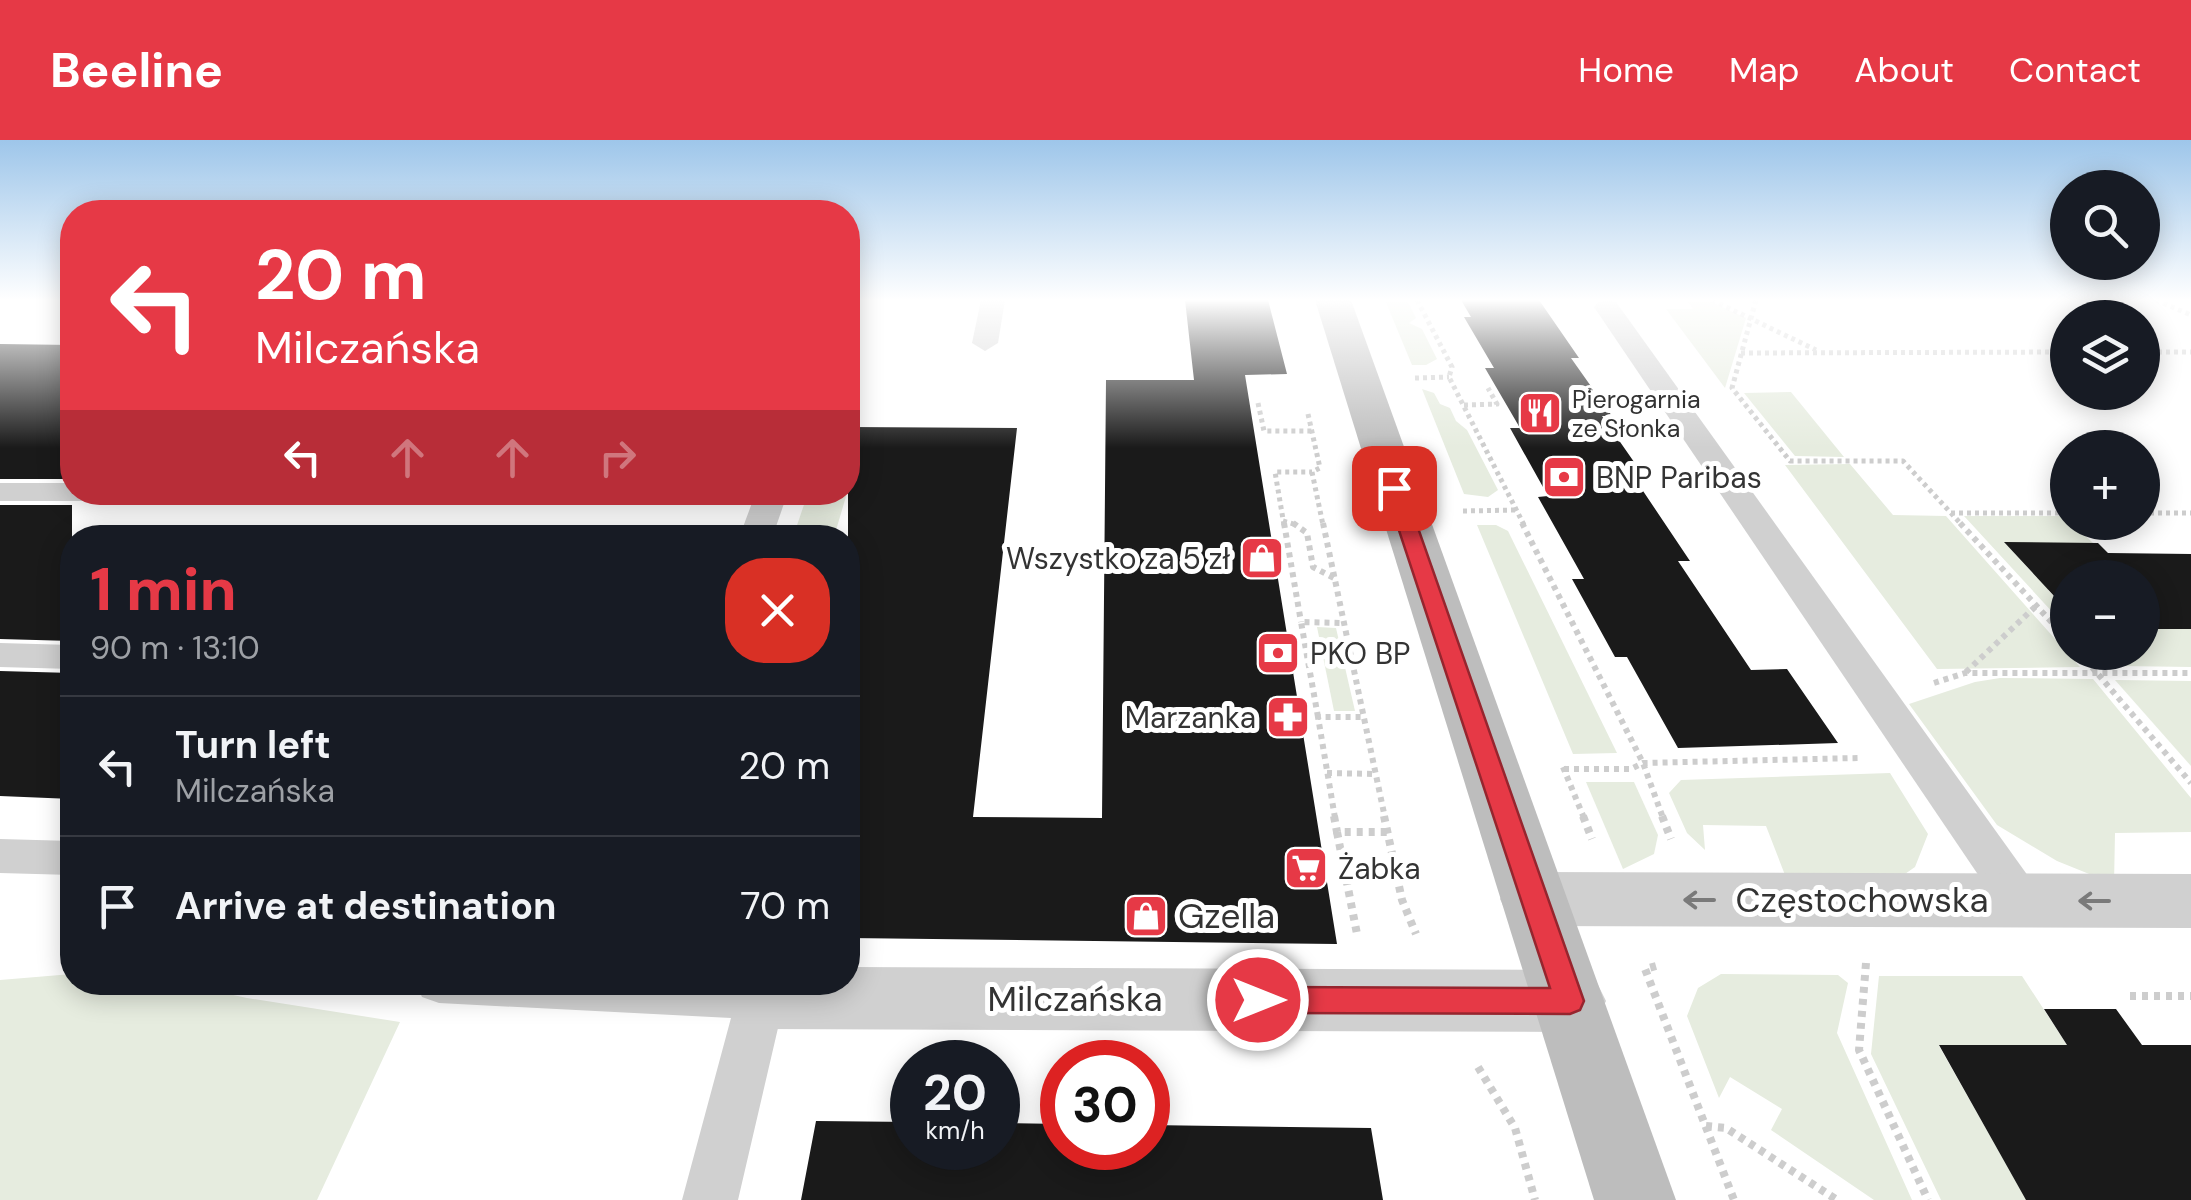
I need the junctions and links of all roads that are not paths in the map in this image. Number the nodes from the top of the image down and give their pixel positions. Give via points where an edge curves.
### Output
1 (1349, 349) edge
2 (1636, 349) edge
3 (0, 492) edge
4 (60, 492) edge
5 (0, 655) edge
6 (60, 657) edge
7 (0, 856) edge
8 (60, 858) edge
9 (1533, 900) junction
10 (2020, 900) junction
11 (2191, 901) edge
12 (860, 993) edge
13 (729, 995) edge
14 (1570, 1001) junction
15 (710, 1200) edge
16 (1634, 1200) edge

1 - 9 street
2 - 10 lane
3 - 4 lane
5 - 6 lane
7 - 8 lane
10 -> 9 street, Częstochowska
9 - 14 street
11 -> 10 street, Częstochowska
12 - 14 street, Milczańska
13 - 15 lane
14 - 16 street

